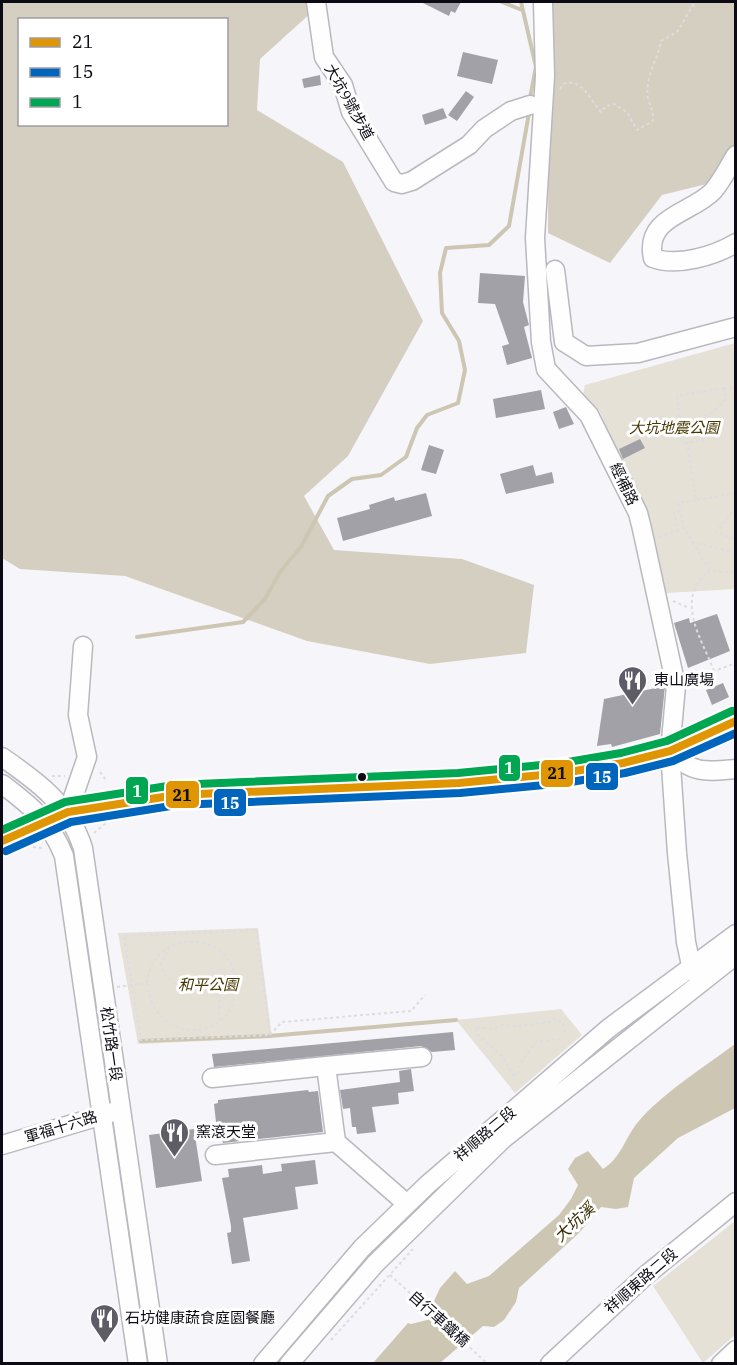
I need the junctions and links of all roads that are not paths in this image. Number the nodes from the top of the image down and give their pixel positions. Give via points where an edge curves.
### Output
1 (316, 2) edge
2 (543, 2) edge
3 (530, 105) dead end
4 (735, 155) edge
5 (735, 243) edge
6 (555, 270) dead end
7 (735, 327) edge
8 (83, 646) dead end
9 (735, 721) edge
10 (670, 751) junction
11 (2, 757) edge
12 (735, 769) edge
13 (2, 784) edge
14 (68, 812) junction
15 (47, 822) junction
16 (2, 841) edge
17 (735, 934) edge
18 (735, 956) edge
19 (696, 972) junction
20 (422, 1057) dead end
21 (326, 1066) junction
22 (212, 1078) dead end
23 (112, 1112) junction
24 (336, 1142) junction
25 (2, 1145) edge
26 (215, 1155) dead end
27 (735, 1202) edge
28 (407, 1204) junction
29 (735, 1350) edge
30 (138, 1364) edge
31 (158, 1364) edge
32 (263, 1364) edge
33 (289, 1364) edge
34 (550, 1364) edge
35 (721, 1364) edge

1 - 3 street, 大坑9號步道 via 324,57 343,85 351,112 394,182 412,181 469,145 511,111
2 - 10 street, 經補路 via 545,76 535,238 541,342 546,369 589,415 638,513 676,686
4 - 5 street via 713,192 668,219 651,246 653,258 662,261 706,255
6 - 7 street via 564,342 586,356 638,353
8 - 14 street via 78,715 87,757
9 - 10 main road
10 - 12 street via 694,770
10 - 14 main road via 563,773 345,789 176,795
10 - 19 street, 經補路 via 686,942
11 - 14 street, 松竹路一段 via 37,782
13 - 15 street, 松竹路一段
14 - 15 main road
14 - 23 street, 松竹路一段 via 82,848 103,989
15 - 16 main road
15 - 23 street, 松竹路一段 via 64,856
17 - 19 street, 祥順路二段
18 - 19 street, 祥順路二段
19 - 28 street, 祥順路二段 via 609,1028
19 - 33 street, 祥順路二段 via 502,1139 375,1264
20 - 21 street
21 - 22 street
21 - 24 street
23 - 25 street, 軍福十六路
23 - 30 street, 松竹路一段
23 - 31 street, 松竹路一段
24 - 26 street
24 - 28 street
27 - 34 street, 祥順東路二段 via 645,1276
28 - 32 street, 祥順路二段 via 362,1248
29 - 35 street

